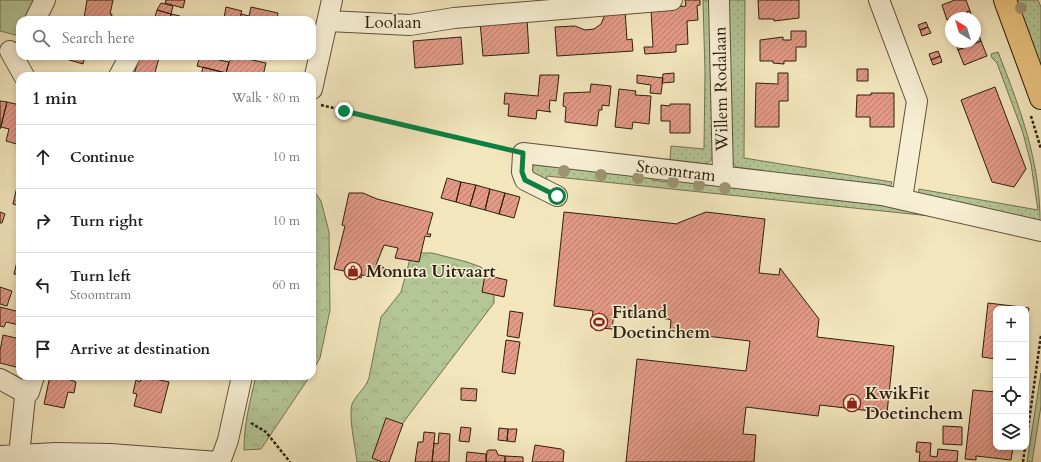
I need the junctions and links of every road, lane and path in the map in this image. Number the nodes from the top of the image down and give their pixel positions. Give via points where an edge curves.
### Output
1 (45, 0) edge
2 (332, 0) edge
3 (672, 0) edge
4 (719, 0) edge
5 (879, 0) edge
6 (1005, 0) edge
7 (37, 16) edge
8 (328, 21) junction
9 (10, 49) edge
10 (128, 60) edge
11 (22, 72) edge
12 (121, 72) edge
13 (316, 91) edge
14 (316, 97) edge
15 (1041, 98) edge
16 (523, 153) junction
17 (723, 177) junction
18 (557, 196) dead end
19 (902, 199) junction
20 (1041, 231) edge
21 (1041, 335) edge
22 (0, 379) edge
23 (33, 380) edge
24 (241, 380) edge
25 (25, 397) junction
26 (234, 413) junction
27 (1029, 421) edge
28 (1025, 450) edge
29 (9, 455) edge
30 (219, 462) edge
31 (290, 462) edge
32 (1023, 462) edge

1 - 7 street
2 - 8 street
3 - 8 street, Loolaan via 454,18 410,25
4 - 17 street, Willem Rodalaan
5 - 19 street via 917,101
6 - 15 main road
8 - 13 street
9 - 11 street
10 - 12 street
14 - 16 path
16 - 17 street, Stoomtram
16 - 18 street via 522,172 525,180
17 - 19 street, Stoomtram
19 - 20 street, Stoomtram
21 - 27 path
22 - 25 street via 22,391
23 - 25 street
24 - 26 street
25 - 29 street
26 - 30 street via 228,440
26 - 31 path via 266,432
28 - 32 path
29 - 30 street via 141,455

